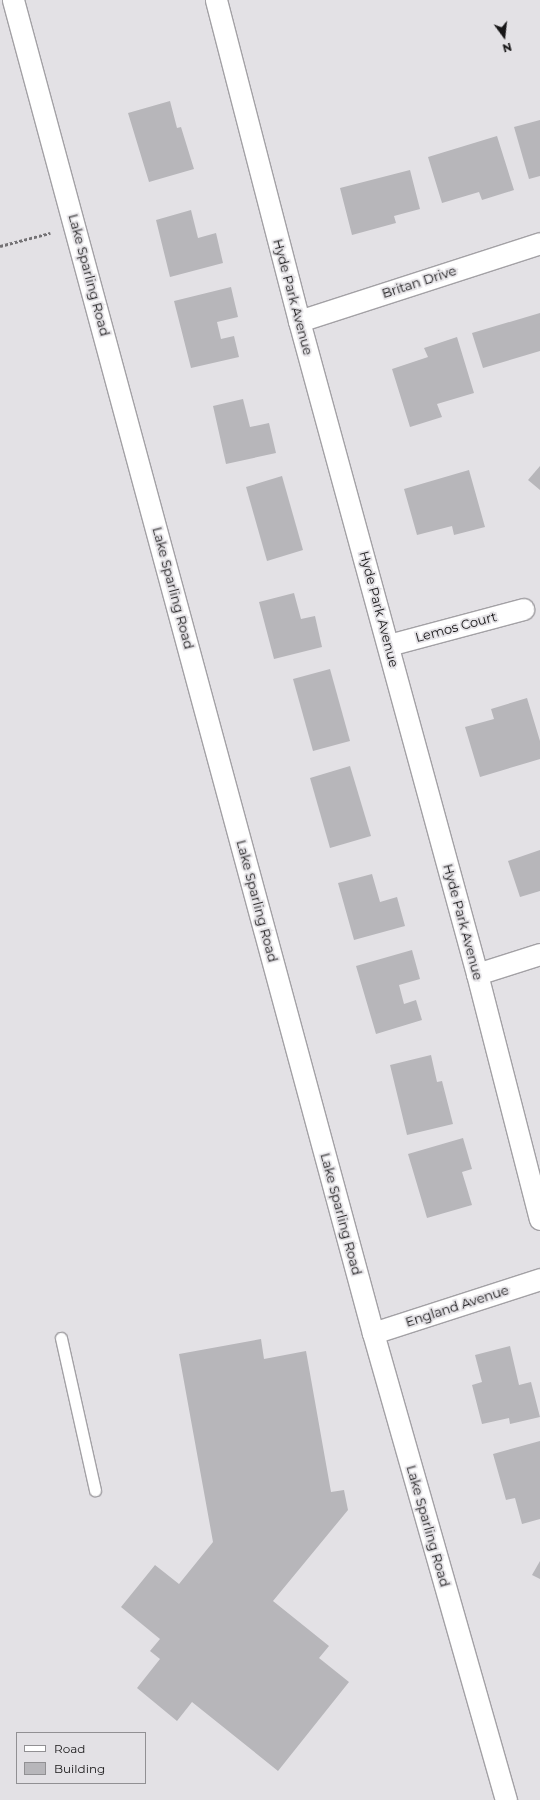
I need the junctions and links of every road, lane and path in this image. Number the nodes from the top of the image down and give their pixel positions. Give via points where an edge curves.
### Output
1 (13, 0) edge
2 (216, 0) edge
3 (76, 227) junction
4 (540, 244) edge
5 (0, 246) edge
6 (299, 320) junction
7 (524, 609) dead end
8 (389, 645) junction
9 (540, 954) edge
10 (477, 974) junction
11 (540, 1219) edge
12 (540, 1279) edge
13 (374, 1333) junction
14 (61, 1338) dead end
15 (96, 1490) dead end
16 (506, 1800) edge

1 - 3 street, Lake Sparling Road
2 - 6 street, Hyde Park Avenue
3 - 5 path
3 - 13 street, Lake Sparling Road
4 - 6 street, Britan Drive
6 - 8 street, Hyde Park Avenue
7 - 8 street, Lemos Court
8 - 10 street, Hyde Park Avenue
9 - 10 street
10 - 11 street, Hyde Park Avenue
12 - 13 street, England Avenue
13 - 16 street, Lake Sparling Road
14 - 15 lane

